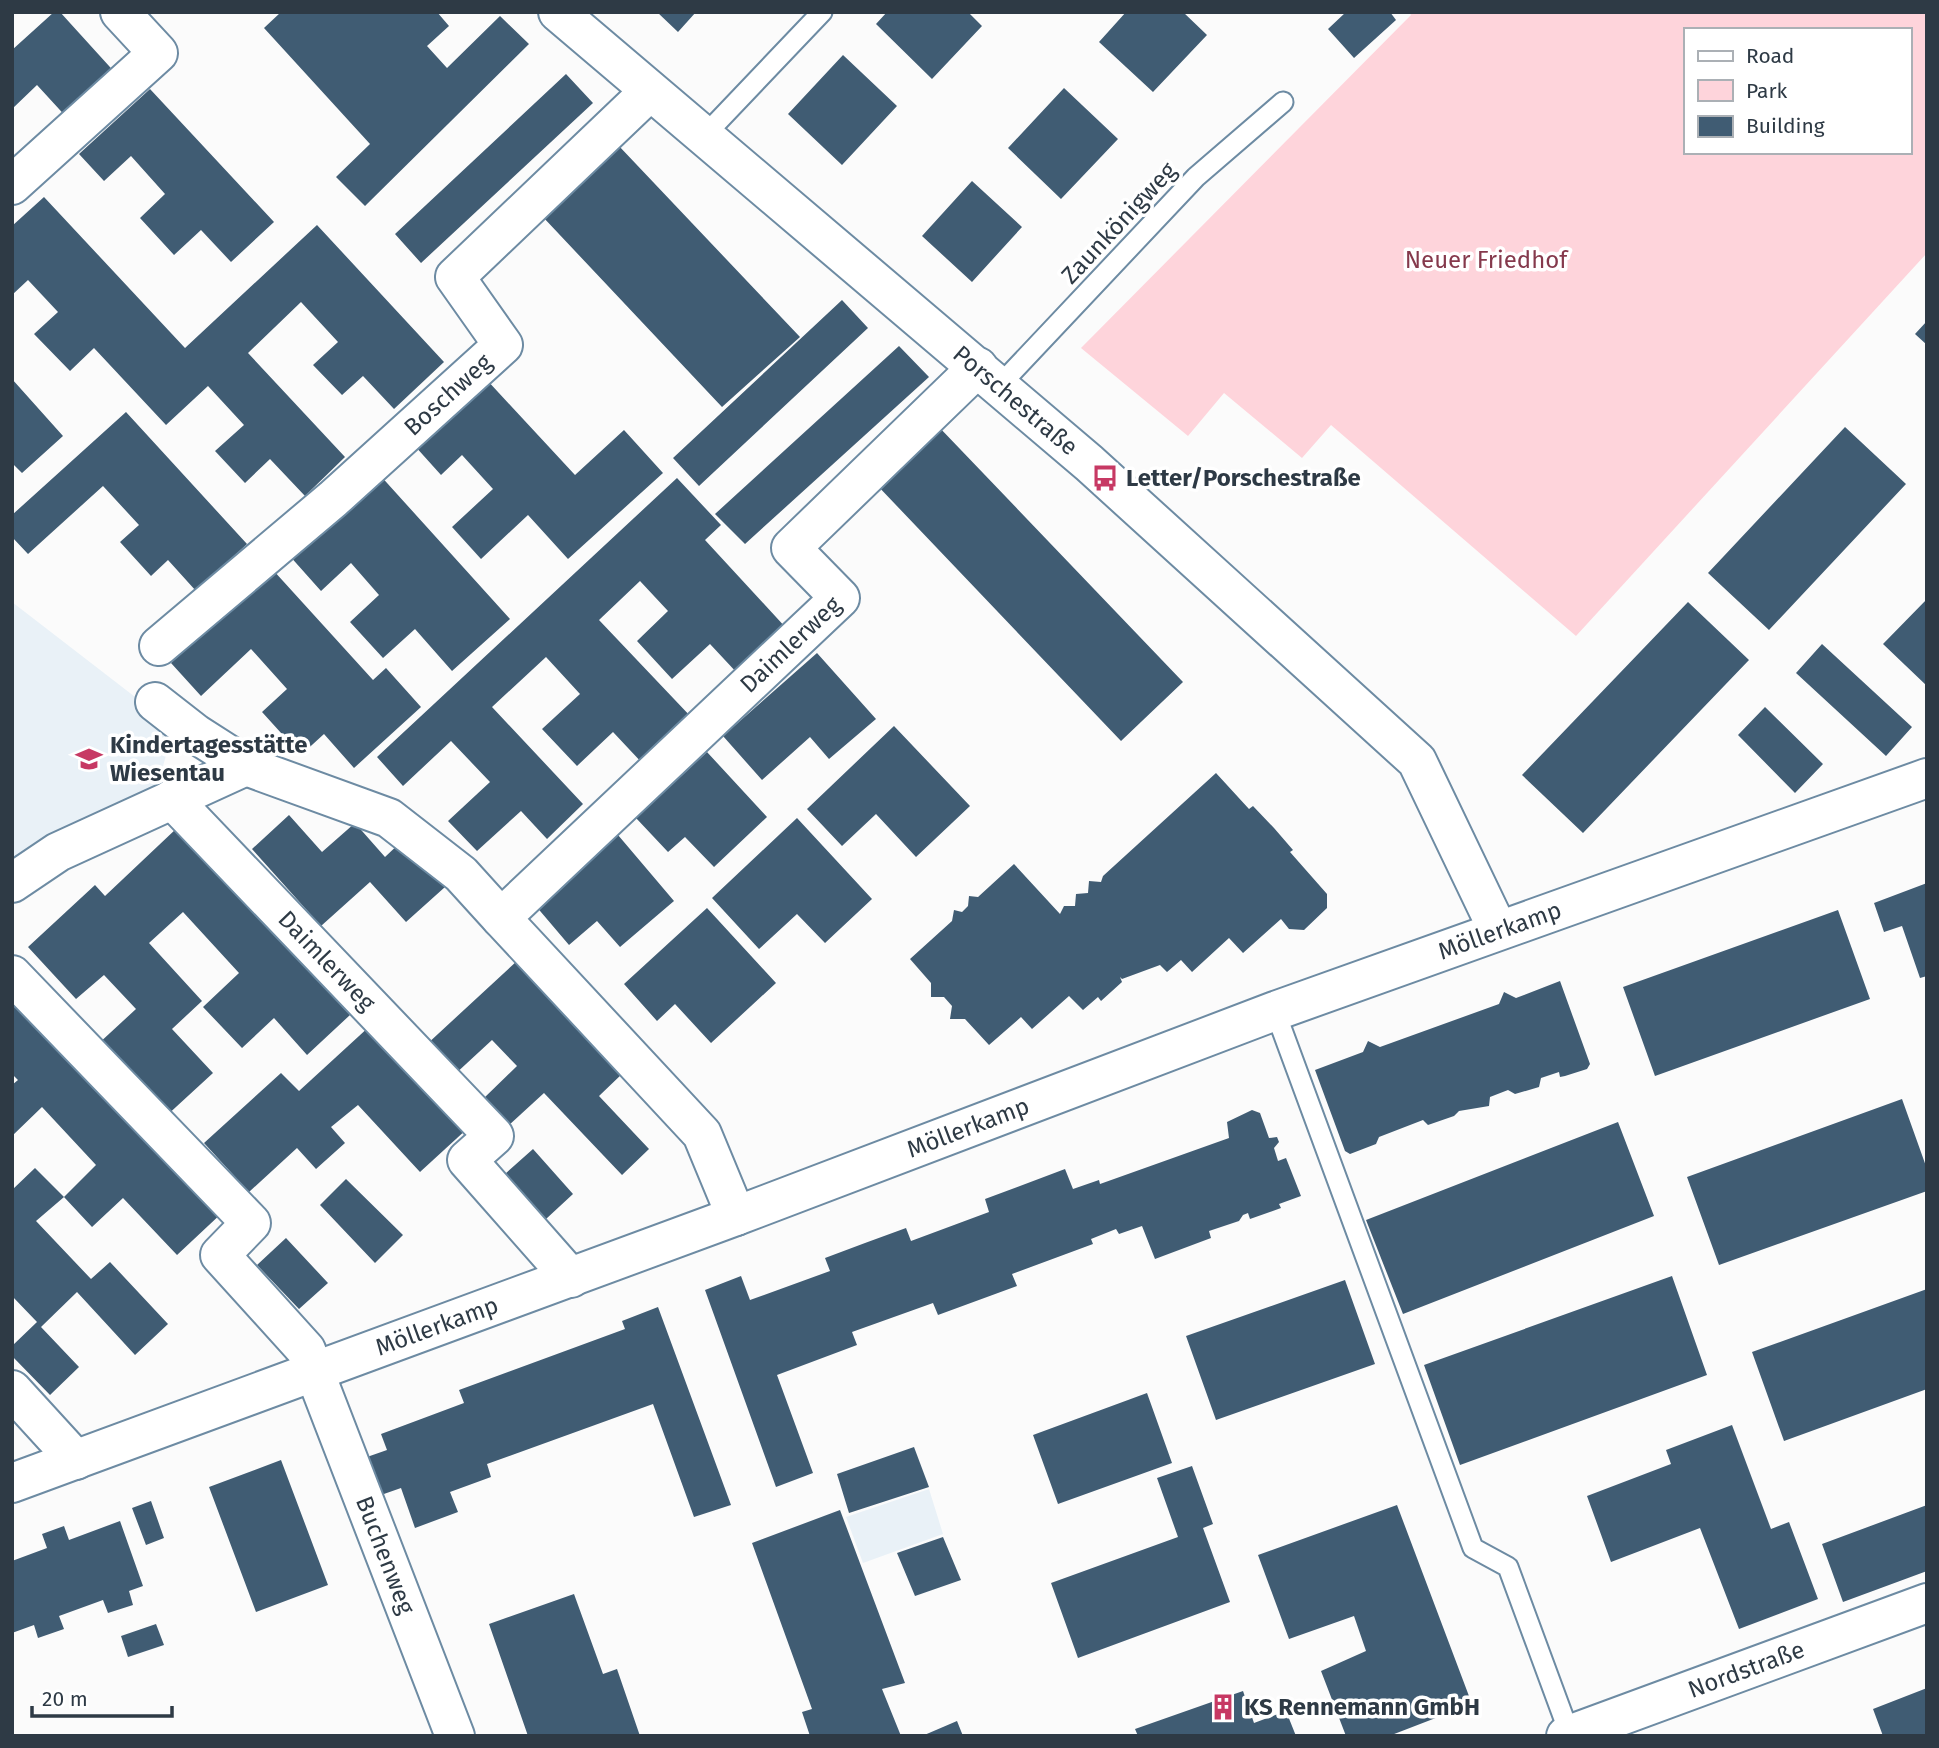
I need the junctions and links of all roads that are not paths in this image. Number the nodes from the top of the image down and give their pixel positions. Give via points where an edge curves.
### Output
1 (120, 12) edge
2 (558, 12) edge
3 (822, 12) edge
4 (650, 91) junction
5 (1283, 102) dead end
6 (704, 136) junction
7 (12, 185) edge
8 (988, 377) junction
9 (159, 646) dead end
10 (155, 702) dead end
11 (246, 765) junction
12 (1927, 778) edge
13 (172, 799) junction
14 (12, 883) edge
15 (501, 918) junction
16 (1498, 930) junction
17 (12, 975) edge
18 (1275, 1011) junction
19 (736, 1216) junction
20 (571, 1278) junction
21 (315, 1373) junction
22 (12, 1390) edge
23 (76, 1460) junction
24 (12, 1483) edge
25 (1927, 1603) edge
26 (1568, 1735) edge
27 (455, 1736) edge

1 - 7 street via 158,53
2 - 4 street, Porschestraße
3 - 6 lane
4 - 6 street, Porschestraße
4 - 9 street, Boschweg via 455,277 503,345 333,499
5 - 8 lane, Zaunkönigweg via 1196,177
6 - 8 street, Porschestraße
8 - 15 street, Daimlerweg via 791,548 840,598
8 - 16 street, Porschestraße via 1417,761
10 - 11 street via 195,734
11 - 13 street
11 - 15 street via 388,818 461,874
12 - 16 street, Möllerkamp
13 - 14 street via 58,852
13 - 20 street, Daimlerweg via 494,1136 467,1160
15 - 19 street via 702,1134
16 - 18 street, Möllerkamp
17 - 21 street via 251,1223 220,1255 306,1350
18 - 19 street, Möllerkamp
18 - 26 lane via 1473,1548 1508,1567
19 - 20 street, Möllerkamp
20 - 21 street, Möllerkamp
21 - 23 street, Möllerkamp
21 - 27 street, Buchenweg
22 - 23 street
23 - 24 street, Möllerkamp
25 - 26 street, Nordstraße

